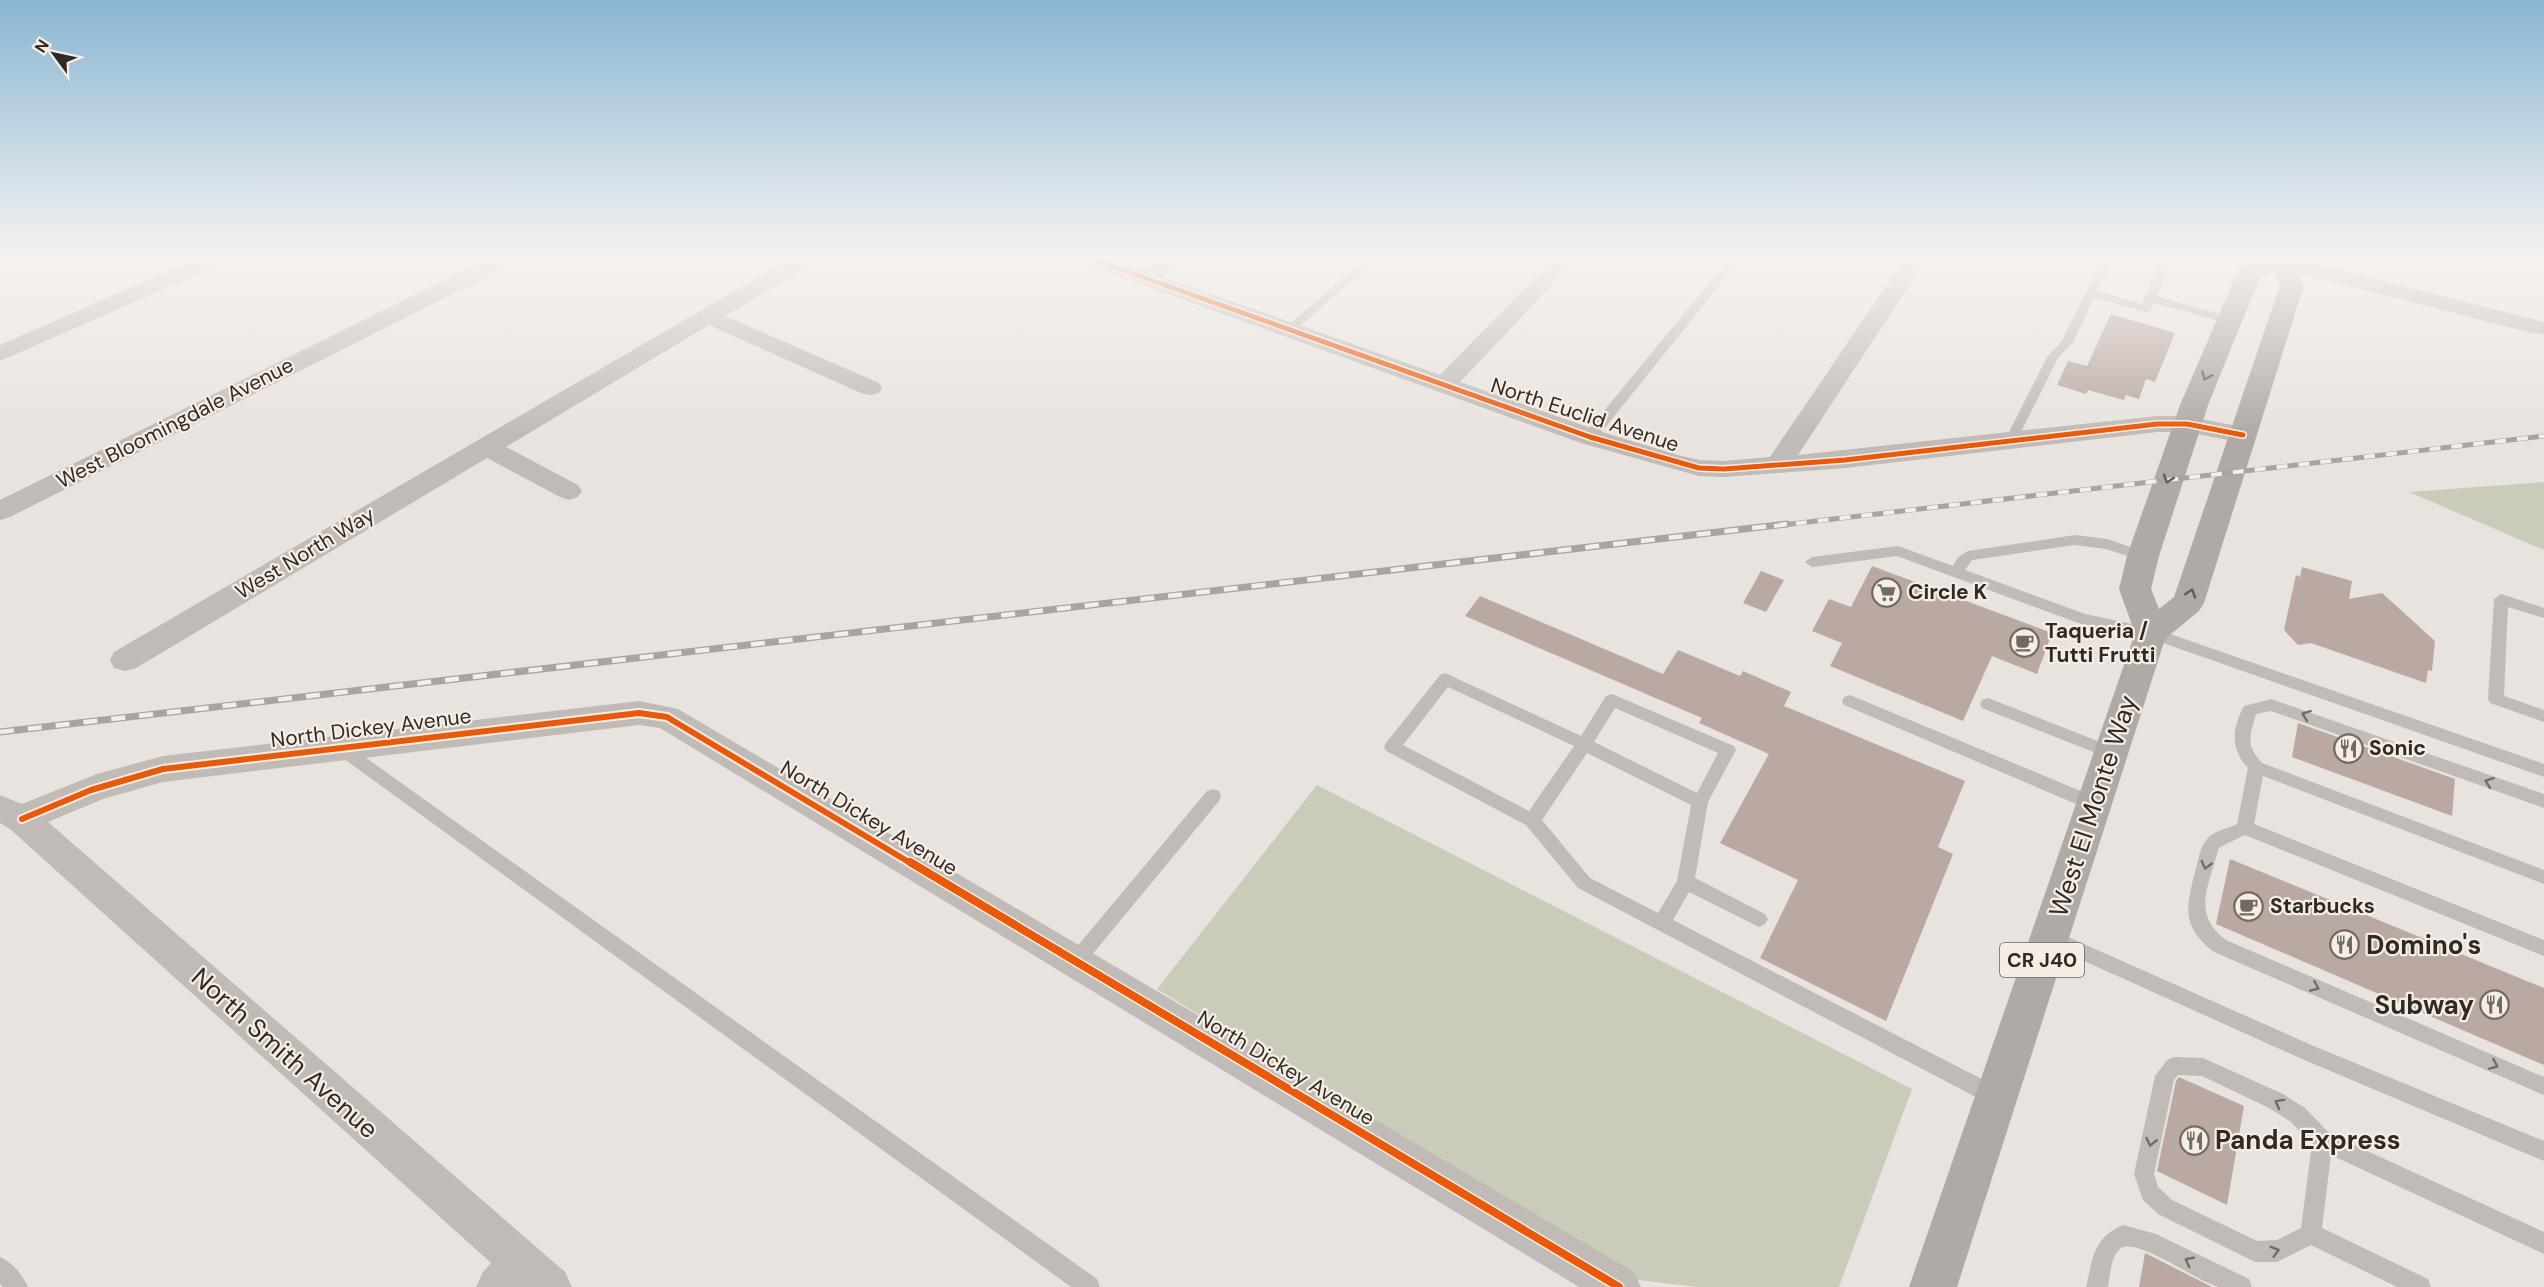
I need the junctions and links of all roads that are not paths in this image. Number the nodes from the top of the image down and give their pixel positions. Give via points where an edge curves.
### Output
1 (87, 315) edge
2 (392, 315) edge
3 (1248, 315) edge
4 (1306, 315) edge
5 (1511, 315) edge
6 (1689, 315) edge
7 (1878, 315) edge
8 (2080, 315) edge
9 (2212, 315) edge
10 (2232, 315) edge
11 (2282, 315) edge
12 (2493, 315) edge
13 (707, 316) joint
14 (2230, 320) junction
15 (2542, 328) edge
16 (1289, 330) junction
17 (0, 354) edge
18 (1443, 386) junction
19 (870, 388) dead end
20 (2187, 424) junction
21 (2243, 435) junction
22 (1590, 437) junction
23 (2011, 440) junction
24 (485, 446) junction
25 (1779, 464) junction
26 (569, 491) dead end
27 (0, 511) edge
28 (2144, 556) junction
29 (1812, 562) dead end
30 (1957, 572) junction
31 (2544, 613) edge
32 (2151, 633) junction
33 (125, 660) dead end
34 (1850, 701) dead end
35 (1988, 704) dead end
36 (2544, 716) edge
37 (1584, 744) junction
38 (342, 749) junction
39 (2112, 753) junction
40 (2256, 767) junction
41 (2544, 771) edge
42 (1213, 796) dead end
43 (2544, 801) edge
44 (1700, 802) junction
45 (2094, 804) junction
46 (11, 813) edge
47 (1532, 820) junction
48 (2245, 828) junction
49 (2544, 877) edge
50 (1686, 882) junction
51 (1759, 919) dead end
52 (1662, 923) junction
53 (2050, 937) junction
54 (2544, 948) edge
55 (1076, 961) junction
56 (2544, 1086) edge
57 (1997, 1098) junction
58 (2323, 1141) junction
59 (2544, 1151) edge
60 (2311, 1234) junction
61 (2544, 1243) edge
62 (0, 1268) edge
63 (523, 1279) edge
64 (17, 1287) edge
65 (1089, 1287) edge
66 (1619, 1287) edge
67 (1933, 1287) edge
68 (2097, 1287) edge
69 (2241, 1287) edge
70 (2420, 1287) edge

1 - 17 street
2 - 27 street, West Bloomingdale Avenue
3 - 16 street, North Euclid Avenue
4 - 16 lane
5 - 18 street
6 - 22 lane
7 - 25 street
8 - 23 lane via 2067,342 2053,357
9 - 14 lane
10 - 14 main road
11 - 21 main road
12 - 15 street
13 - 19 street
13 - 24 street, West North Way
14 -> 20 main road
16 - 18 street, North Euclid Avenue
18 - 22 street, North Euclid Avenue
20 - 21 street, North Euclid Avenue
20 - 23 street, North Euclid Avenue
20 -> 28 main road
32 -> 21 main road via 2188,603
22 - 25 street, North Euclid Avenue via 1699,468
23 - 25 street, North Euclid Avenue
24 - 26 street
24 - 33 street, West North Way
28 - 30 lane via 2107,544 2075,540 1968,556
28 - 32 main road via 2135,589
29 - 30 lane via 1898,551
30 - 32 lane via 2084,619
31 - 36 lane via 2500,599 2496,699
32 - 39 main road, West El Monte Way / CR J40
32 - 41 lane
34 - 45 lane
35 - 39 lane
37 - 44 lane
37 - 44 lane via 1612,700 1728,750
37 - 47 lane
37 - 47 lane via 1445,679 1392,747
38 - 46 street, North Dickey Avenue via 163,769
38 - 55 street, North Dickey Avenue via 639,713 668,717
38 - 65 lane
39 - 45 main road, West El Monte Way / CR J40
43 -> 40 lane via 2271,705 2250,710 2241,740 2241,749
40 - 48 lane
40 - 49 lane
42 - 55 lane
44 - 50 lane
45 - 53 main road, West El Monte Way / CR J40
46 - 63 street, North Smith Avenue
47 - 52 lane via 1584,883
48 - 54 lane
48 -> 56 lane via 2214,842 2210,849 2195,915 2211,940
50 - 51 lane
50 - 52 lane
52 - 57 lane
53 - 57 main road, West El Monte Way / CR J40
53 - 59 lane via 2309,1053
55 - 66 street, North Dickey Avenue
57 - 67 main road, West El Monte Way / CR J40
58 - 60 lane
58 -> 60 lane via 2298,1115 2276,1101 2203,1067 2174,1066 2165,1076 2144,1174 2150,1193 2165,1207 2255,1251 2278,1252
58 - 61 lane
60 - 70 lane
62 - 64 lane
69 -> 68 lane via 2150,1240 2123,1236 2112,1242 2104,1256

